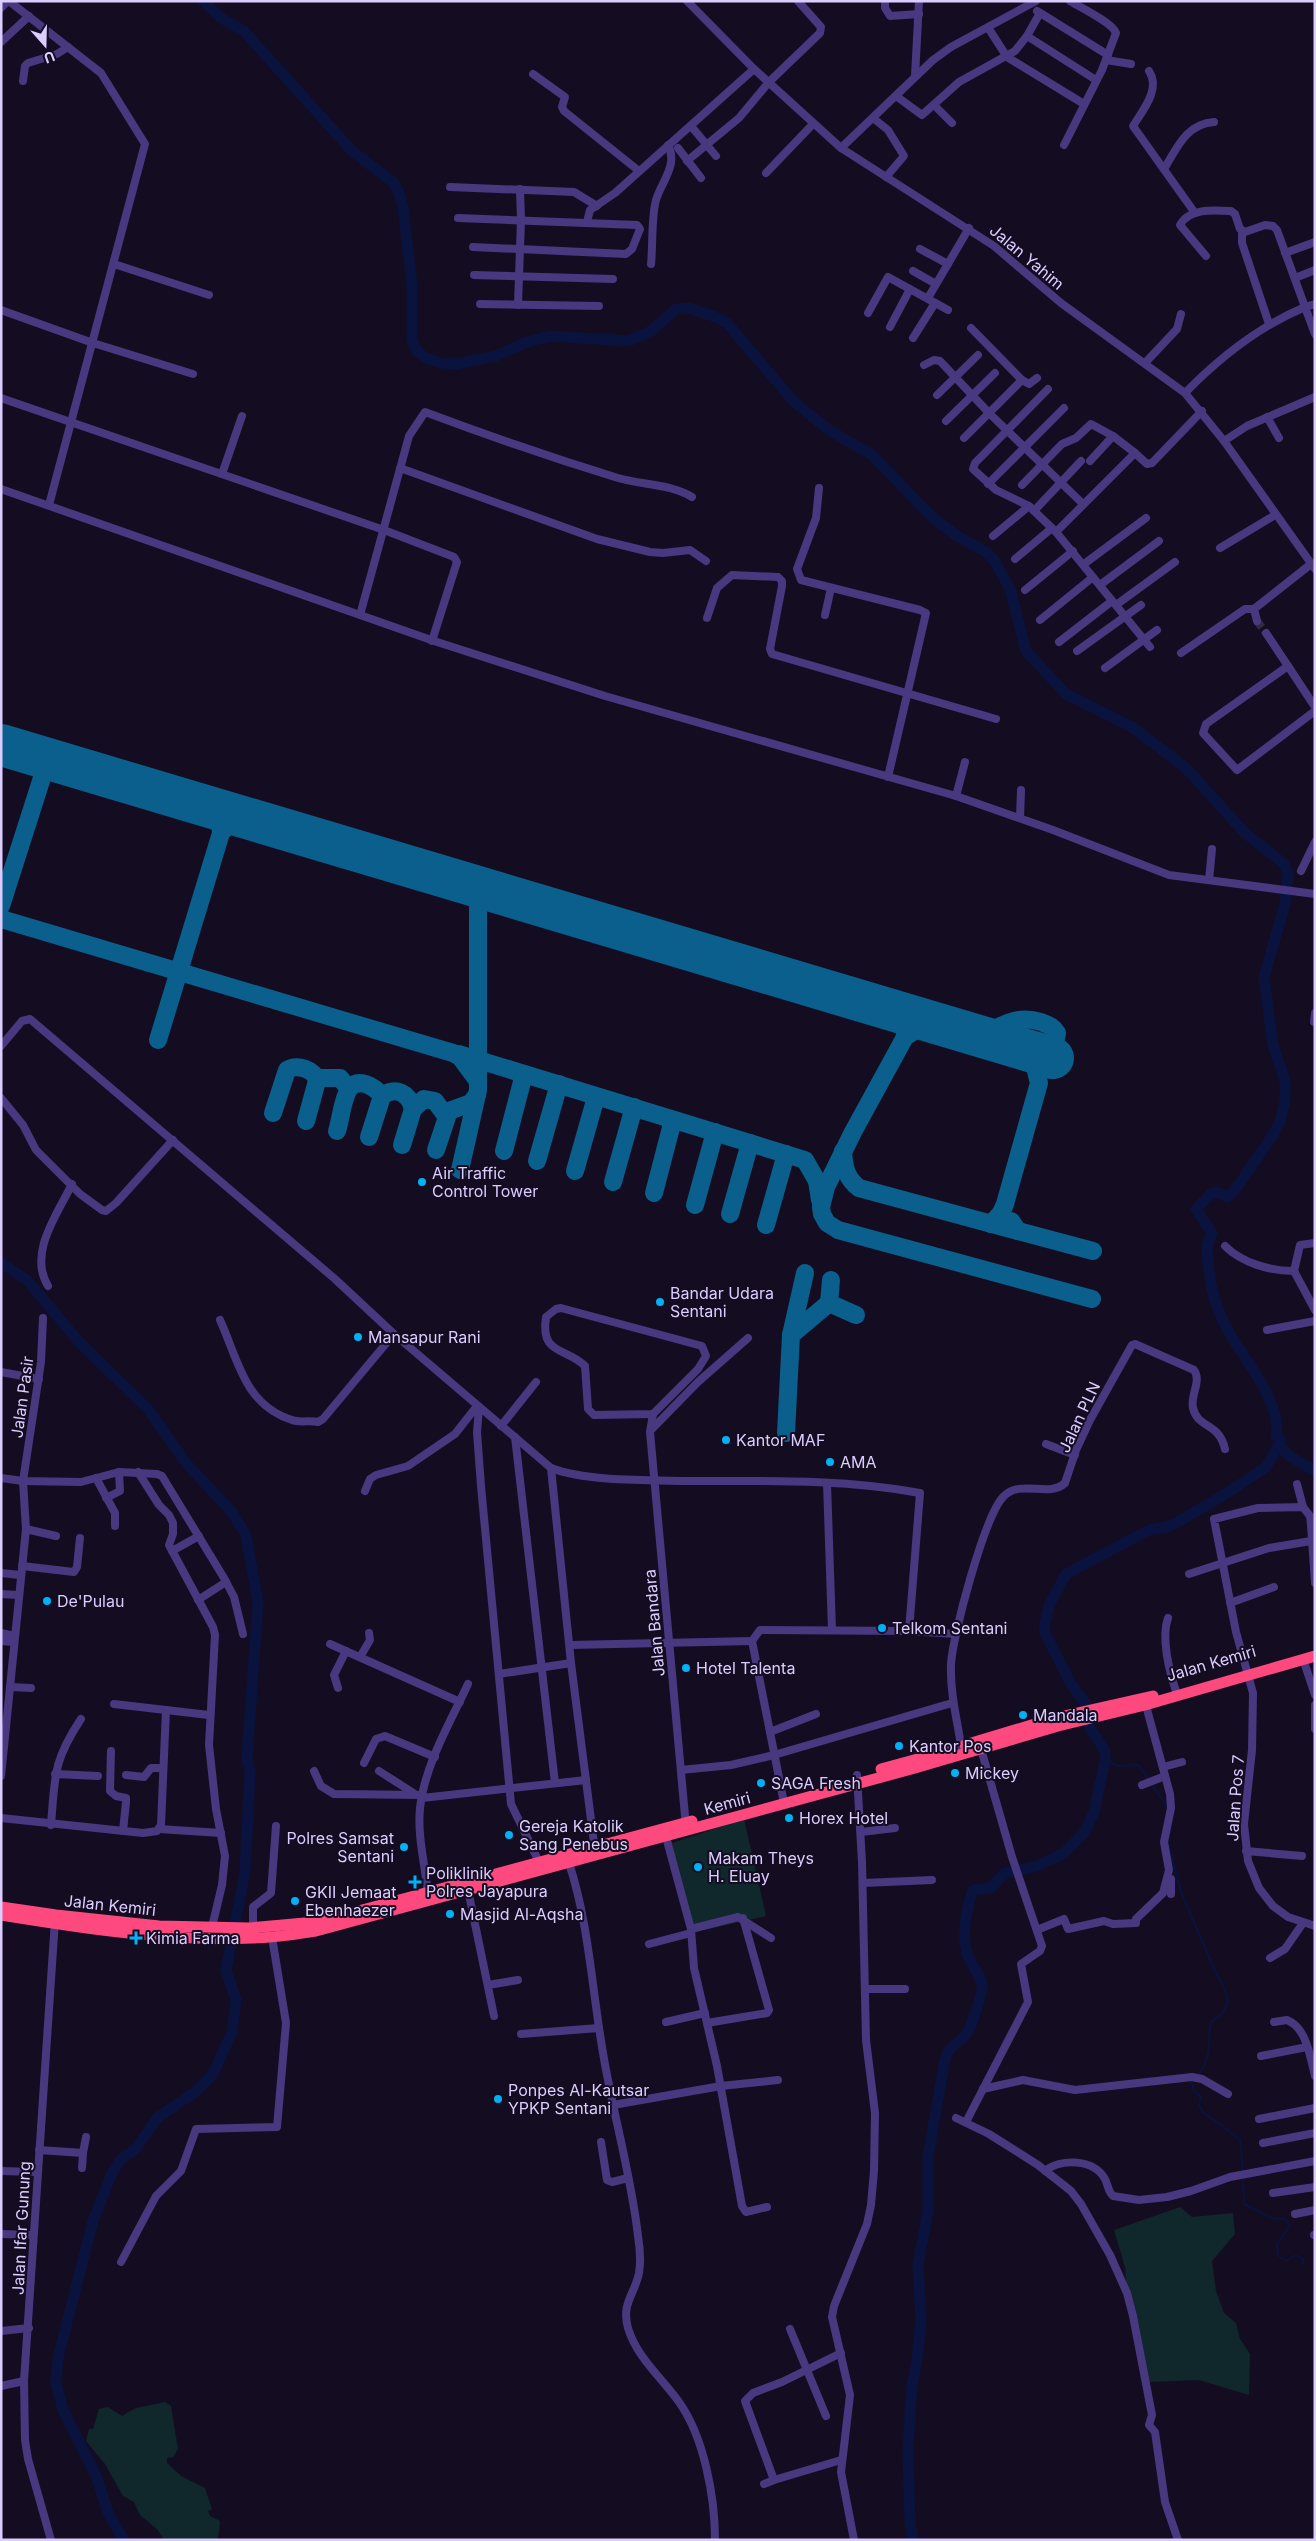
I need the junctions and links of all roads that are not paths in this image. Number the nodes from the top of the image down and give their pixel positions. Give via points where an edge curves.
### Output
1 (8, 1) edge
2 (687, 1) edge
3 (798, 1) edge
4 (919, 1) edge
5 (1036, 1) edge
6 (1070, 1) edge
7 (885, 3) dead end
8 (1028, 6) junction
9 (1, 8) edge
10 (1040, 13) junction
11 (919, 14) junction
12 (29, 16) junction
13 (988, 29) junction
14 (1027, 36) junction
15 (1, 42) edge
16 (68, 47) junction
17 (1007, 57) junction
18 (1107, 57) junction
19 (1130, 64) dead end
20 (754, 69) junction
21 (1149, 71) dead end
22 (533, 74) dead end
23 (915, 76) junction
24 (1096, 80) junction
25 (23, 81) dead end
26 (769, 82) junction
27 (896, 96) junction
28 (1084, 104) junction
29 (934, 105) junction
30 (873, 118) junction
31 (1214, 122) dead end
32 (952, 123) dead end
33 (813, 124) junction
34 (691, 126) junction
35 (707, 144) junction
36 (668, 145) junction
37 (1064, 145) dead end
38 (678, 148) dead end
39 (841, 148) junction
40 (716, 156) dead end
41 (687, 161) junction
42 (1164, 169) junction
43 (639, 171) junction
44 (766, 173) dead end
45 (886, 177) junction
46 (702, 178) dead end
47 (450, 187) dead end
48 (520, 189) junction
49 (597, 206) junction
50 (1195, 212) junction
51 (458, 218) dead end
52 (521, 220) junction
53 (587, 222) junction
54 (969, 228) junction
55 (1242, 231) junction
56 (1315, 242) edge
57 (473, 247) dead end
58 (519, 248) junction
59 (920, 249) dead end
60 (1285, 253) junction
61 (1206, 256) dead end
62 (114, 264) junction
63 (651, 264) dead end
64 (948, 264) junction
65 (1315, 270) edge
66 (912, 271) dead end
67 (474, 275) dead end
68 (518, 277) junction
69 (1295, 278) junction
70 (613, 279) dead end
71 (936, 284) junction
72 (910, 289) junction
73 (209, 295) dead end
74 (928, 298) junction
75 (935, 303) junction
76 (480, 304) dead end
77 (1315, 304) edge
78 (518, 306) junction
79 (599, 306) dead end
80 (1305, 307) junction
81 (1, 310) edge
82 (948, 310) dead end
83 (868, 313) dead end
84 (1180, 314) dead end
85 (1269, 324) junction
86 (890, 327) dead end
87 (970, 328) dead end
88 (1315, 334) edge
89 (913, 338) dead end
90 (93, 344) junction
91 (978, 355) dead end
92 (1144, 363) junction
93 (924, 365) dead end
94 (995, 372) dead end
95 (193, 374) dead end
96 (955, 377) junction
97 (1037, 378) dead end
98 (1022, 380) junction
99 (1048, 389) dead end
100 (1185, 393) junction
101 (973, 394) junction
102 (936, 395) dead end
103 (1315, 397) edge
104 (1, 398) edge
105 (1064, 408) dead end
106 (1202, 411) junction
107 (989, 413) junction
108 (242, 416) dead end
109 (1267, 417) junction
110 (71, 421) junction
111 (946, 421) dead end
112 (1007, 430) junction
113 (1113, 436) junction
114 (964, 438) dead end
115 (1279, 438) dead end
116 (1224, 441) junction
117 (1024, 448) junction
118 (1135, 453) junction
119 (1081, 461) dead end
120 (1090, 461) dead end
121 (1043, 464) junction
122 (400, 468) junction
123 (222, 474) junction
124 (1061, 482) junction
125 (988, 484) junction
126 (1022, 485) dead end
127 (819, 488) dead end
128 (1, 489) edge
129 (692, 497) dead end
130 (1083, 504) junction
131 (49, 505) junction
132 (1032, 508) junction
133 (1275, 515) junction
134 (1146, 518) dead end
135 (384, 530) junction
136 (1054, 530) junction
137 (993, 536) dead end
138 (1159, 540) dead end
139 (1220, 548) dead end
140 (1073, 551) junction
141 (1015, 559) dead end
142 (706, 561) dead end
143 (1175, 562) dead end
144 (1084, 564) junction
145 (1313, 566) edge
146 (1093, 577) junction
147 (1100, 584) junction
148 (831, 588) junction
149 (1025, 590) dead end
150 (1114, 603) junction
151 (1141, 605) dead end
152 (1254, 609) junction
153 (360, 615) junction
154 (825, 615) dead end
155 (1125, 616) junction
156 (707, 618) dead end
157 (1040, 620) dead end
158 (1257, 621) tunnel mouth
159 (1157, 630) dead end
160 (1266, 634) tunnel mouth
161 (1144, 639) junction
162 (432, 640) junction
163 (1059, 642) dead end
164 (1150, 648) dead end
165 (1078, 651) dead end
166 (1181, 652) dead end
167 (1288, 666) junction
168 (1104, 668) dead end
169 (908, 692) junction
170 (1315, 707) edge
171 (1315, 711) edge
172 (996, 719) dead end
173 (965, 762) dead end
174 (888, 777) junction
175 (1021, 790) dead end
176 (956, 796) junction
177 (1020, 818) junction
178 (1315, 842) edge
179 (1212, 849) dead end
180 (1301, 871) dead end
181 (1209, 880) junction
182 (1311, 893) edge
183 (1, 1046) edge
184 (1, 1098) edge
185 (173, 1140) junction
186 (72, 1184) junction
187 (1315, 1243) edge
188 (1225, 1246) dead end
189 (1294, 1271) junction
190 (48, 1286) dead end
191 (1315, 1310) edge
192 (43, 1318) dead end
193 (220, 1320) dead end
194 (1315, 1321) edge
195 (1267, 1330) dead end
196 (394, 1334) junction
197 (748, 1338) dead end
198 (1, 1372) edge
199 (39, 1378) junction
200 (536, 1382) dead end
201 (478, 1406) junction
202 (653, 1414) junction
203 (501, 1426) junction
204 (650, 1432) junction
205 (514, 1437) junction
206 (1046, 1444) dead end
207 (1225, 1449) dead end
208 (1074, 1455) junction
209 (551, 1468) junction
210 (119, 1472) junction
211 (138, 1472) junction
212 (1, 1478) edge
213 (96, 1478) junction
214 (654, 1480) junction
215 (23, 1482) junction
216 (827, 1483) junction
217 (1297, 1484) dead end
218 (365, 1491) dead end
219 (106, 1498) junction
220 (1303, 1507) junction
221 (115, 1526) dead end
222 (26, 1529) junction
223 (56, 1536) dead end
224 (199, 1536) junction
225 (80, 1538) dead end
226 (1311, 1542) junction
227 (172, 1551) junction
228 (1222, 1563) junction
229 (22, 1566) junction
230 (1, 1573) edge
231 (1189, 1574) dead end
232 (20, 1576) junction
233 (226, 1582) junction
234 (1315, 1583) edge
235 (1274, 1587) dead end
236 (1, 1594) edge
237 (18, 1595) junction
238 (198, 1600) junction
239 (1230, 1603) junction
240 (1168, 1618) dead end
241 (832, 1630) junction
242 (909, 1631) junction
243 (1, 1633) edge
244 (369, 1633) dead end
245 (242, 1634) dead end
246 (956, 1634) junction
247 (14, 1639) junction
248 (1, 1641) edge
249 (752, 1641) junction
250 (670, 1642) junction
251 (330, 1644) dead end
252 (570, 1645) junction
253 (1315, 1649) edge
254 (346, 1651) junction
255 (1315, 1656) edge
256 (360, 1657) junction
257 (1303, 1659) junction
258 (571, 1663) junction
259 (541, 1667) junction
260 (1248, 1673) junction
261 (499, 1674) junction
262 (468, 1684) dead end
263 (10, 1687) junction
264 (31, 1688) dead end
265 (338, 1688) dead end
266 (1176, 1691) junction
267 (1315, 1695) edge
268 (460, 1702) junction
269 (1144, 1702) junction
270 (952, 1703) junction
271 (114, 1704) dead end
272 (1315, 1705) edge
273 (1117, 1708) joint
274 (166, 1710) junction
275 (5, 1714) edge
276 (816, 1714) dead end
277 (209, 1715) junction
278 (81, 1719) dead end
279 (1056, 1722) junction
280 (1315, 1729) edge
281 (4, 1731) edge
282 (770, 1732) junction
283 (981, 1748) junction
284 (962, 1750) junction
285 (111, 1751) dead end
286 (774, 1755) junction
287 (435, 1758) junction
288 (1182, 1762) dead end
289 (364, 1763) dead end
290 (163, 1768) junction
291 (681, 1770) junction
292 (314, 1771) dead end
293 (379, 1772) dead end
294 (1164, 1772) junction
295 (55, 1774) junction
296 (126, 1775) dead end
297 (1, 1776) edge
298 (98, 1776) dead end
299 (857, 1779) junction
300 (586, 1780) junction
301 (1147, 1782) dead end
302 (555, 1783) junction
303 (509, 1789) junction
304 (420, 1796) junction
305 (784, 1800) junction
306 (1, 1818) edge
307 (52, 1825) junction
308 (276, 1826) dead end
309 (686, 1826) junction
310 (160, 1828) junction
311 (895, 1828) dead end
312 (123, 1831) junction
313 (861, 1832) junction
314 (221, 1833) junction
315 (666, 1837) junction
316 (1246, 1851) junction
317 (595, 1852) junction
318 (1302, 1856) dead end
319 (569, 1863) junction
320 (541, 1867) junction
321 (1169, 1870) junction
322 (515, 1873) junction
323 (932, 1880) dead end
324 (863, 1883) junction
325 (468, 1890) junction
326 (1171, 1894) dead end
327 (428, 1897) junction
328 (1, 1907) edge
329 (1, 1915) edge
330 (743, 1918) junction
331 (55, 1920) junction
332 (1303, 1923) junction
333 (1315, 1926) edge
334 (316, 1927) junction
335 (1037, 1930) junction
336 (214, 1931) junction
337 (691, 1931) junction
338 (251, 1932) junction
339 (272, 1937) junction
340 (772, 1938) dead end
341 (649, 1944) dead end
342 (1270, 1958) dead end
343 (518, 1980) dead end
344 (488, 1984) junction
345 (865, 1989) junction
346 (905, 1989) dead end
347 (705, 2013) junction
348 (494, 2016) dead end
349 (666, 2022) dead end
350 (1274, 2022) dead end
351 (707, 2023) junction
352 (599, 2028) junction
353 (521, 2034) dead end
354 (1307, 2046) junction
355 (1261, 2056) dead end
356 (1315, 2076) edge
357 (778, 2080) dead end
358 (721, 2086) junction
359 (983, 2089) junction
360 (1228, 2094) dead end
361 (613, 2105) junction
362 (1315, 2108) edge
363 (956, 2118) dead end
364 (1259, 2119) dead end
365 (966, 2122) junction
366 (1315, 2133) edge
367 (86, 2137) dead end
368 (602, 2142) dead end
369 (1263, 2142) dead end
370 (39, 2150) junction
371 (83, 2153) junction
372 (1315, 2161) edge
373 (82, 2168) dead end
374 (1, 2171) edge
375 (1045, 2171) junction
376 (38, 2172) junction
377 (628, 2178) junction
378 (1315, 2186) edge
379 (1273, 2193) dead end
380 (767, 2208) dead end
381 (1315, 2210) edge
382 (1295, 2214) dead end
383 (1, 2234) edge
384 (33, 2235) junction
385 (121, 2262) dead end
386 (29, 2328) junction
387 (790, 2329) dead end
388 (1, 2330) edge
389 (841, 2353) junction
390 (806, 2369) junction
391 (24, 2381) junction
392 (1, 2386) edge
393 (826, 2416) dead end
394 (841, 2460) junction
395 (774, 2480) junction
396 (764, 2484) dead end
397 (51, 2540) edge
398 (715, 2540) edge
399 (854, 2540) edge
400 (1178, 2540) edge

1 - 9 street
1 - 12 street
2 - 20 street, Jalan Yahim
3 - 26 street via 822,30
4 - 11 street
5 - 8 street
6 - 18 street via 1115,29
7 - 11 street via 890,16
8 - 10 street
8 - 13 street
10 - 14 street
10 - 18 street
11 - 23 street
12 - 15 street
12 - 16 street
13 - 17 street
13 - 23 street via 951,47
14 - 17 street
14 - 24 street
16 - 25 street via 28,63
16 - 62 street via 101,73 145,144
17 - 28 street
17 - 29 street via 959,82
18 - 19 street
18 - 24 street
20 - 26 street, Jalan Yahim
20 - 34 street
21 - 42 street via 1154,78 1153,90 1133,126
22 - 43 street via 565,97 564,111
23 - 27 street
24 - 28 street
26 - 33 street, Jalan Yahim
26 - 35 street via 739,118
27 - 29 street via 920,115
27 - 30 street
28 - 37 street
29 - 32 street
30 - 39 street
30 - 45 street via 888,130 904,156
31 - 42 street via 1192,128
33 - 39 street, Jalan Yahim
33 - 44 street
34 - 35 street
34 - 36 street
35 - 40 street
35 - 41 street
36 - 43 street
36 - 63 street via 671,165 656,198
38 - 41 street
39 - 45 street, Jalan Yahim
41 - 46 street
42 - 50 street
43 - 49 street
45 - 54 street, Jalan Yahim
47 - 48 street
48 - 49 street via 574,192
48 - 52 street
49 - 53 street via 590,210
50 - 55 street via 1231,211
50 - 61 street via 1180,225
51 - 52 street
52 - 53 street
52 - 58 street
53 - 58 street via 637,224 640,231 632,250 626,254
54 - 64 street
54 - 92 street, Jalan Yahim via 1061,303
55 - 60 street via 1273,226
55 - 85 street via 1242,244
56 - 60 street
57 - 58 street
58 - 68 street
59 - 64 street
60 - 69 street
62 - 73 street
62 - 90 street
64 - 71 street
65 - 69 street
66 - 71 street
67 - 68 street
68 - 70 street
68 - 78 street
69 - 80 street
71 - 74 street
72 - 74 street
72 - 83 street via 888,277
72 - 86 street
74 - 75 street
75 - 82 street
75 - 89 street
76 - 78 street
77 - 80 street
78 - 79 street
80 - 85 street
80 - 88 street
81 - 90 street
84 - 92 street via 1177,329
85 - 100 street
87 - 98 street
90 - 95 street
90 - 110 street
91 - 96 street
92 - 100 street, Jalan Yahim
93 - 96 street via 937,360
94 - 101 street
96 - 101 street
96 - 102 street
97 - 98 street via 1029,384
98 - 107 street
99 - 112 street
100 - 106 street, Jalan Yahim
101 - 107 street
101 - 111 street
103 - 109 street
104 - 110 street
105 - 117 street
106 - 116 street, Jalan Yahim
106 - 118 street via 1152,463 1147,464
107 - 112 street
107 - 114 street
108 - 123 street
109 - 115 street
109 - 116 street
110 - 123 street
110 - 131 street
112 - 117 street
112 - 125 street via 973,466 974,472
113 - 118 street
113 - 120 street
113 - 121 street via 1091,424 1076,438 1065,442
116 - 133 street, Jalan Yahim
117 - 121 street
117 - 125 street
118 - 130 street
119 - 124 street
121 - 124 street
121 - 126 street
122 - 129 street via 409,436 425,412 589,469 680,491
122 - 135 street
122 - 142 street via 597,539 663,553 686,549
123 - 135 street
124 - 130 street
124 - 132 street
125 - 132 street
127 - 148 street via 816,518 797,574 801,580
128 - 131 street
130 - 136 street
131 - 153 street
132 - 136 street
132 - 137 street
133 - 139 street
133 - 145 street, Jalan Yahim
134 - 144 street
135 - 153 street
135 - 162 street via 456,560
136 - 140 street
136 - 141 street
138 - 147 street
140 - 144 street
140 - 149 street
143 - 150 street
144 - 146 street
145 - 152 street
146 - 147 street
146 - 157 street
147 - 150 street
148 - 154 street
148 - 169 street via 924,611
150 - 155 street
150 - 163 street
151 - 155 street
152 - 158 street
152 - 166 street via 1245,610
153 - 162 street
155 - 161 street
155 - 165 street
156 - 169 street via 717,588 732,575 778,577 782,586 771,653
159 - 161 street
160 - 167 street
161 - 164 street
161 - 168 street
162 - 174 street via 605,696
167 - 170 street
167 - 171 street via 1206,724 1202,730 1205,738 1237,770
169 - 172 street
169 - 174 street
173 - 176 street
174 - 176 street
175 - 177 street
176 - 177 street
177 - 181 street via 1155,871
178 - 180 street
179 - 181 street
181 - 182 street
183 - 185 street via 22,1021 30,1019
184 - 186 street via 16,1114 36,1150
185 - 186 street via 106,1211
185 - 196 street
186 - 190 street via 42,1252 41,1270
187 - 189 street via 1300,1245
188 - 189 street via 1260,1266
189 - 191 street
192 - 199 street, Jalan Pasir
193 - 196 street via 242,1378 254,1394 268,1408 296,1421 318,1422 323,1419
194 - 195 street
196 - 201 street
197 - 204 street via 698,1382
198 - 199 street
199 - 215 street, Jalan Pasir
200 - 203 street
201 - 203 street
201 - 218 street via 455,1434 408,1466 376,1475 370,1479
201 - 261 street via 478,1441
202 - 202 street via 592,1414 588,1409 585,1366 548,1342 545,1325 550,1313 556,1309 569,1309 702,1346 706,1352 704,1361
202 - 204 street, Jalan Bandara
203 - 205 street
204 - 214 street, Jalan Bandara
205 - 209 street
205 - 259 street
206 - 208 street
207 - 208 street, Jalan PLN via 1220,1434 1196,1415 1192,1399 1198,1380 1194,1370 1135,1344 1129,1348
208 - 246 street, Jalan PLN via 1068,1478 1061,1487 1017,1489 1001,1500 975,1561
209 - 214 street via 567,1474
209 - 252 street
210 - 211 street
210 - 213 street
210 - 219 street via 120,1491
211 - 224 street via 162,1476
211 - 227 street via 173,1523
212 - 215 street
213 - 215 street via 81,1482
213 - 219 street
214 - 216 street
214 - 250 street, Jalan Bandara
215 - 222 street, Jalan Pasir
216 - 241 street
216 - 242 street via 920,1492
217 - 220 street
219 - 221 street via 115,1513
220 - 226 street via 1310,1516
220 - 228 street, Jalan Pos 7 via 1258,1508 1215,1518
222 - 223 street
222 - 229 street, Jalan Pasir
224 - 227 street
224 - 233 street
225 - 229 street via 74,1572
226 - 228 street via 1270,1548
226 - 234 street
227 - 238 street
228 - 231 street
228 - 239 street, Jalan Pos 7
229 - 232 street, Jalan Pasir
230 - 232 street
232 - 237 street, Jalan Pasir
233 - 238 street
233 - 245 street via 241,1621
235 - 239 street
236 - 237 street
237 - 247 street, Jalan Pasir
238 - 277 street via 215,1635
239 - 260 street, Jalan Pos 7
240 - 266 street via 1165,1633 1168,1664
241 - 242 street
241 - 249 street via 764,1629
242 - 246 street
243 - 247 street
244 - 256 street via 370,1640
246 - 270 street, Jalan PLN via 950,1668
247 - 248 street
247 - 263 street, Jalan Pasir
249 - 250 street
249 - 282 street
250 - 252 street
250 - 291 street, Jalan Bandara
251 - 254 street
252 - 258 street
253 - 260 highway, Jalan Kemiri
254 - 256 street
254 - 265 street via 334,1674
255 - 257 highway, Jalan Kemiri
256 - 268 street
257 - 260 highway, Jalan Kemiri
257 - 267 street
258 - 259 street
258 - 300 street
259 - 261 street
259 - 302 street
260 - 266 highway, Jalan Kemiri
260 - 269 highway, Jalan Kemiri
260 - 316 street, Jalan Pos 7 via 1254,1715 1244,1824
261 - 303 street
262 - 268 street
263 - 264 street
263 - 275 street, Jalan Pasir
266 - 269 highway, Jalan Kemiri
268 - 287 street
269 - 273 highway, Jalan Kemiri
269 - 294 street
270 - 284 street, Jalan PLN
270 - 286 street
271 - 274 street
272 - 280 street
273 - 279 highway, Kemiri
274 - 277 street
274 - 290 street
275 - 281 street, Jalan Pasir
276 - 282 street
277 - 314 street via 210,1763
278 - 295 street via 61,1752
279 - 283 highway, Kemiri
279 - 284 highway, Kemiri
281 - 297 street, Jalan Pasir
282 - 286 street
283 - 284 highway, Kemiri
283 - 335 street via 1012,1858
284 - 299 highway, Kemiri
285 - 312 street via 110,1791 126,1798
286 - 291 street
286 - 305 street
287 - 289 street via 384,1736 376,1738
287 - 304 street
288 - 294 street
290 - 296 street via 151,1768 144,1777
290 - 310 street
291 - 309 street, Jalan Bandara
292 - 304 street via 321,1786 334,1794
293 - 304 street
294 - 301 street
294 - 321 street via 1171,1808 1164,1847
295 - 298 street
295 - 307 street
299 - 305 highway, Kemiri
299 - 313 street
300 - 302 street
300 - 317 street
302 - 303 street
303 - 304 street
303 - 320 street via 513,1810
304 - 327 street
305 - 309 highway, Kemiri
306 - 307 street
307 - 312 street
308 - 338 street via 271,1893 253,1907
309 - 315 highway, Kemiri
309 - 317 highway, Kemiri
310 - 312 street via 151,1833
310 - 314 street
311 - 313 street
313 - 324 street
314 - 336 street via 224,1873
315 - 317 highway, Kemiri
315 - 337 street
316 - 318 street
316 - 332 street, Jalan Pos 7 via 1255,1881 1268,1901 1288,1917
317 - 319 highway, Kemiri
317 - 320 highway, Kemiri
319 - 320 highway, Kemiri
319 - 352 street via 579,1902
320 - 322 highway, Kemiri
321 - 326 street
321 - 335 street via 1163,1893 1136,1920 1136,1924 1104,1921 1068,1929 1064,1919
322 - 325 highway, Kemiri
322 - 327 highway, Kemiri
323 - 324 street
324 - 345 street
325 - 327 highway, Kemiri
325 - 344 street
327 - 334 highway, Kemiri
328 - 331 highway, Jalan Kemiri
329 - 331 highway, Jalan Kemiri
330 - 337 street
330 - 340 street
330 - 351 street via 769,2010 767,2013
331 - 336 highway, Jalan Kemiri
331 - 336 highway, Jalan Kemiri via 124,1931
331 - 370 street, Jalan Ifar Gunung
332 - 333 street, Jalan Pos 7
332 - 342 street via 1285,1949
334 - 338 highway
334 - 339 highway
335 - 359 street via 1042,1949 1020,1966 1028,2002
336 - 338 highway
337 - 341 street
337 - 347 street via 694,1968
338 - 339 highway
339 - 385 street via 286,2023 278,2127 196,2129 180,2171 156,2196
343 - 344 street
344 - 348 street
345 - 346 street
345 - 389 street via 868,2065 875,2113 873,2189 867,2224 833,2311
347 - 349 street
347 - 351 street
350 - 354 street via 1293,2022
351 - 358 street
352 - 353 street
352 - 361 street
354 - 355 street
354 - 356 street
357 - 358 street
358 - 361 street
358 - 380 street via 743,2210
359 - 360 street via 1023,2080 1075,2090 1192,2077
359 - 365 street
361 - 377 street
362 - 364 street
363 - 365 street
365 - 375 street
366 - 369 street
367 - 371 street
368 - 377 street via 607,2180
370 - 371 street
370 - 376 street, Jalan Ifar Gunung
371 - 373 street
372 - 375 street via 1236,2176 1185,2193 1139,2200 1113,2196 1099,2172 1084,2164 1058,2164
374 - 376 street
375 - 400 street via 1071,2191 1081,2204 1127,2293 1152,2415 1149,2425 1155,2432 1165,2502
376 - 384 street, Jalan Ifar Gunung
377 - 398 street via 640,2264 627,2306 628,2328 636,2347 678,2400 702,2449
378 - 379 street
381 - 382 street
383 - 384 street
384 - 386 street, Jalan Ifar Gunung
386 - 388 street
386 - 391 street, Jalan Ifar Gunung
387 - 390 street
389 - 390 street
389 - 394 street via 850,2396
390 - 393 street
390 - 395 street via 749,2395 745,2401
391 - 392 street
391 - 397 street, Jalan Ifar Gunung via 28,2459
394 - 395 street
394 - 399 street via 842,2484
395 - 396 street

